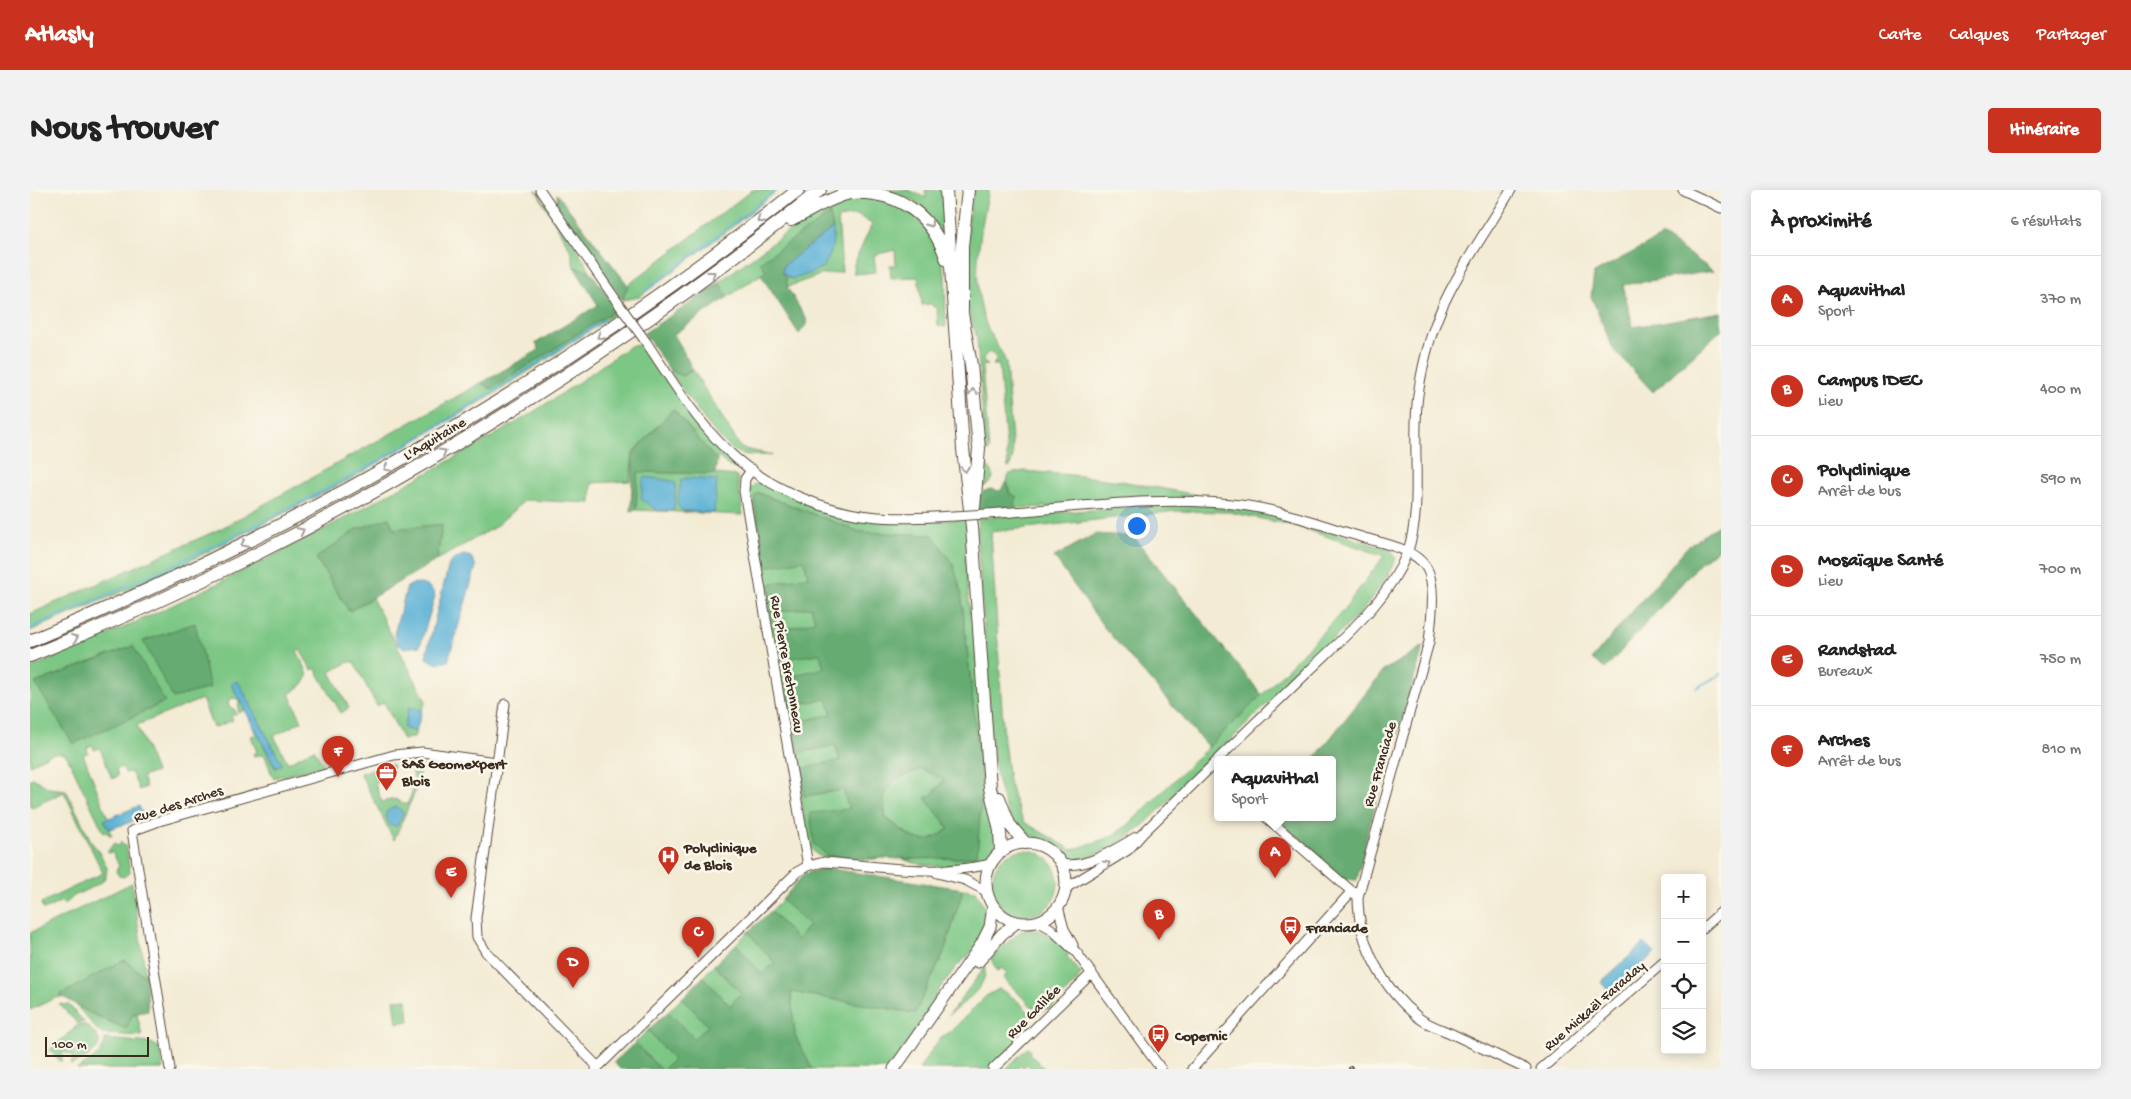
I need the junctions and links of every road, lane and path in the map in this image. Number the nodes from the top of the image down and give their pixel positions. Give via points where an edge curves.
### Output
1 (540, 190) edge
2 (798, 190) edge
3 (820, 190) edge
4 (947, 190) edge
5 (968, 190) edge
6 (1511, 190) edge
7 (1683, 190) edge
8 (1721, 208) edge
9 (766, 233) junction
10 (950, 270) junction
11 (962, 312) junction
12 (752, 470) junction
13 (972, 523) junction
14 (1407, 552) junction
15 (30, 641) edge
16 (30, 656) edge
17 (504, 704) dead end
18 (1224, 756) edge
19 (496, 762) junction
20 (989, 762) junction
21 (1214, 766) edge
22 (1271, 821) edge
23 (1143, 833) junction
24 (1025, 842) junction
25 (1001, 851) junction
26 (990, 864) junction
27 (1061, 864) junction
28 (808, 866) junction
29 (927, 870) junction
30 (1066, 888) junction
31 (986, 891) junction
32 (1355, 894) junction
33 (993, 906) junction
34 (1058, 907) junction
35 (1721, 912) edge
36 (1017, 922) junction
37 (1037, 922) junction
38 (1706, 925) edge
39 (1076, 952) junction
40 (1662, 964) edge
41 (1092, 973) junction
42 (597, 1068) edge
43 (170, 1069) edge
44 (894, 1069) edge
45 (903, 1069) edge
46 (994, 1069) edge
47 (1161, 1069) edge
48 (1192, 1069) edge
49 (1526, 1069) edge
50 (1541, 1069) edge

1 - 12 street, bridge via 701,420 728,450
2 -> 15 highway, L'Aquitaine via 618,324 415,452 226,553
3 - 9 highway, L'Aquitaine
4 - 10 highway
4 - 11 highway
5 - 11 highway via 962,246
6 - 14 street via 1449,292 1429,346 1416,412 1415,506
7 - 8 street
9 -> 10 highway via 840,196 860,191 883,192 903,200 926,217 939,238
16 -> 9 highway, L'Aquitaine via 232,566 422,464 604,350
10 -> 13 highway via 963,449
13 -> 11 highway via 979,448
12 - 14 street, bridge via 790,492 848,513 896,518 1153,502 1227,504 1270,510
12 - 28 street, Rue Pierre Bretonneau via 745,479 744,491
13 - 20 highway
14 - 18 street via 1395,576 1360,619
14 - 32 street, Rue Franciade via 1424,564 1430,578 1429,642
17 - 19 street
19 - 42 street via 476,918 477,937 486,952
19 - 43 street, Rue des Arches via 414,752 394,755 132,831
20 - 24 highway via 1009,824
20 - 25 highway
21 - 23 street
22 - 32 street
23 - 27 street via 1081,864
30 -> 23 street via 1116,859
24 - 25 main road
24 - 27 main road via 1046,848
25 - 26 main road
26 - 29 street via 966,869
26 - 31 main road
27 - 30 main road
28 - 29 street via 824,862
28 - 42 street via 797,872
29 - 31 street via 965,880
30 - 34 main road
31 - 33 main road
32 - 48 street
32 - 49 street, Rue Franciade via 1365,945 1376,967 1420,1019
33 - 36 main road via 999,914
33 - 44 main road via 990,927 980,945
34 - 37 main road
34 - 39 street via 1064,929
35 - 38 street
36 - 37 main road
36 - 45 main road via 986,950
37 - 39 street via 1050,928
39 - 41 street
40 - 50 street, Rue Mickaël Faraday
41 - 46 street, Rue Galilée
41 - 47 street

